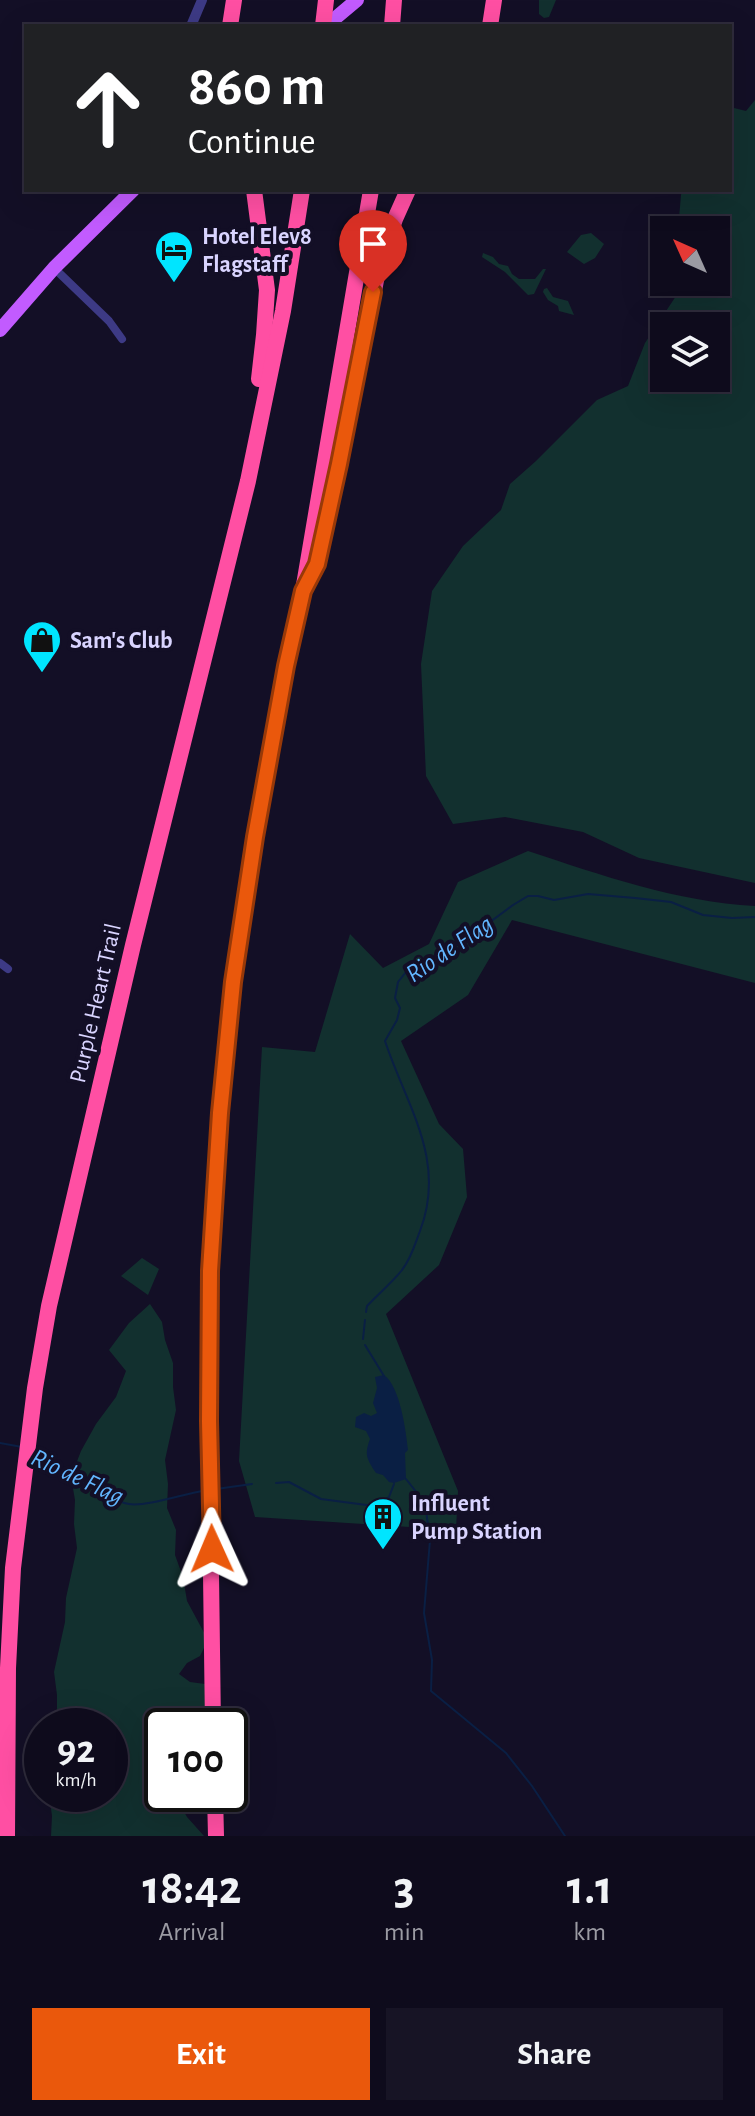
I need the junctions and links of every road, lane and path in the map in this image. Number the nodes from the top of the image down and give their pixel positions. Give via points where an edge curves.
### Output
1 (202, 0) edge
2 (234, 0) edge
3 (326, 0) edge
4 (357, 0) edge
5 (494, 0) edge
6 (192, 24) edge
7 (230, 24) edge
8 (324, 24) edge
9 (327, 24) edge
10 (490, 24) edge
11 (131, 192) edge
12 (254, 192) edge
13 (302, 192) edge
14 (371, 192) edge
15 (407, 192) edge
16 (54, 268) junction
17 (0, 330) edge
18 (122, 339) dead end
19 (303, 591) junction
20 (202, 669) junction
21 (213, 1708) edge
22 (215, 1812) edge
23 (7, 1836) edge
24 (216, 1836) edge

1 - 6 street
2 - 7 highway
3 - 8 highway
4 - 9 main road
5 - 10 highway
11 - 16 main road
12 - 20 highway via 267,290 264,335
13 - 20 highway, Purple Heart Trail via 248,481
14 - 19 highway
15 - 19 highway via 378,271 317,564
16 - 17 main road
16 - 18 street
19 - 21 highway via 271,745 233,982 215,1178 209,1421
20 - 23 highway, Purple Heart Trail via 79,1170 40,1354 13,1568
22 - 24 highway

